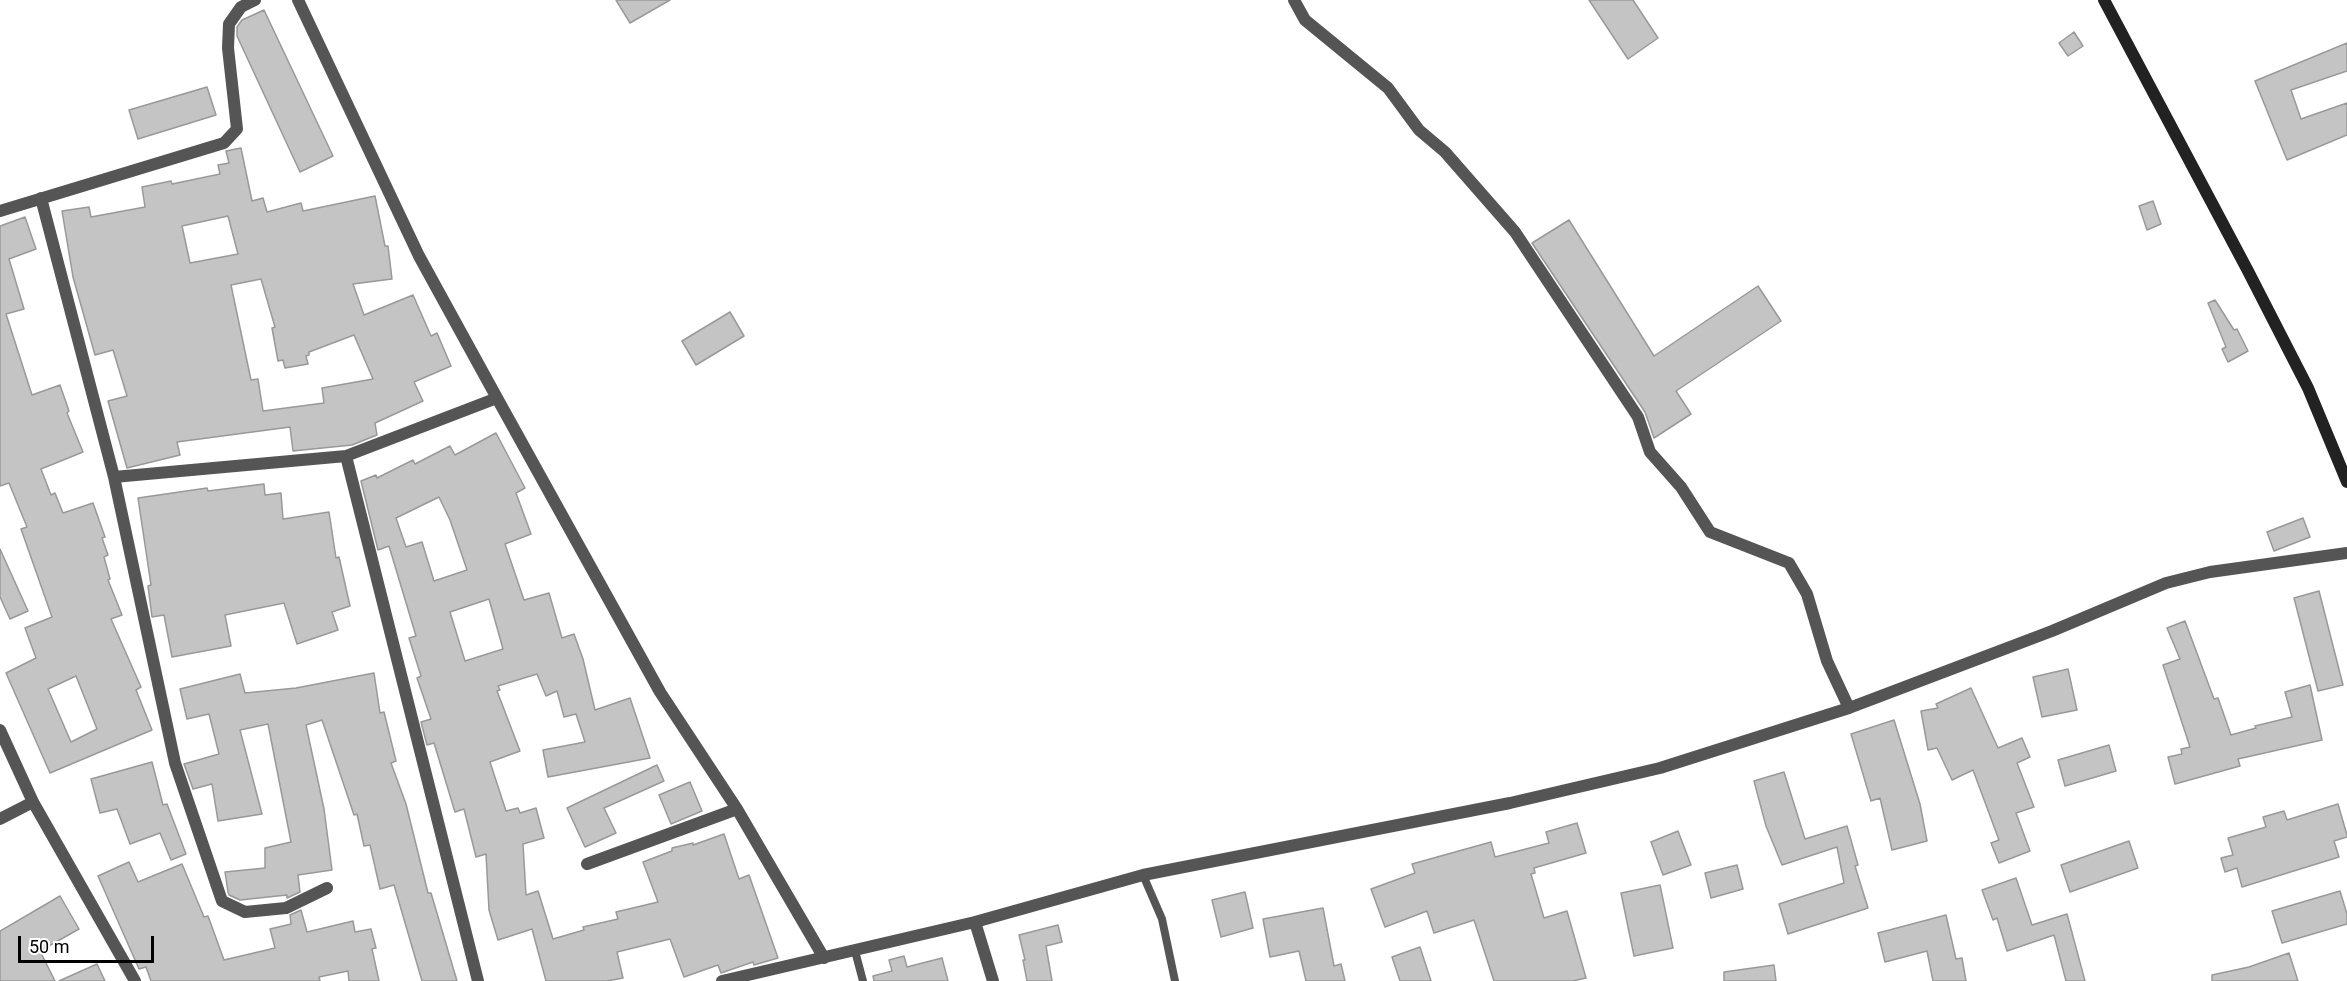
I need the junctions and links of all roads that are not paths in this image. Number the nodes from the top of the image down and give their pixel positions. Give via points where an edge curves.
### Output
1 (255, 0) edge
2 (298, 0) edge
3 (1294, 0) edge
4 (2104, 0) edge
5 (41, 198) junction
6 (0, 211) edge
7 (497, 398) junction
8 (346, 456) junction
9 (114, 477) junction
10 (2347, 482) edge
11 (2347, 553) edge
12 (1849, 708) junction
13 (0, 730) edge
14 (33, 802) junction
15 (737, 809) junction
16 (0, 819) edge
17 (587, 864) dead end
18 (1143, 875) junction
19 (327, 888) dead end
20 (975, 922) junction
21 (855, 951) junction
22 (824, 958) junction
23 (135, 981) edge
24 (478, 981) edge
25 (722, 981) edge
26 (863, 981) edge
27 (993, 981) edge
28 (1176, 981) edge

1 - 5 street via 241,8 229,24 237,129 224,143
2 - 7 street via 419,255
3 - 12 street via 1305,20 1388,88 1419,130 1445,152 1515,232 1638,417 1650,452 1681,487 1710,532 1789,562 1807,594 1827,661
4 - 10 main road via 2308,388
5 - 6 street
5 - 9 street
7 - 8 street
7 - 15 street via 660,692
8 - 9 street
8 - 24 street
9 - 19 street via 175,763 222,901 245,912 286,908
11 - 12 street via 2210,572 2166,583
12 - 18 street via 1660,768 1510,803
13 - 14 street
14 - 16 street
14 - 23 street
15 - 17 street
15 - 22 street
18 - 20 street
18 - 28 lane via 1162,919
20 - 21 street
20 - 27 street
21 - 22 street
21 - 26 lane
22 - 25 street

